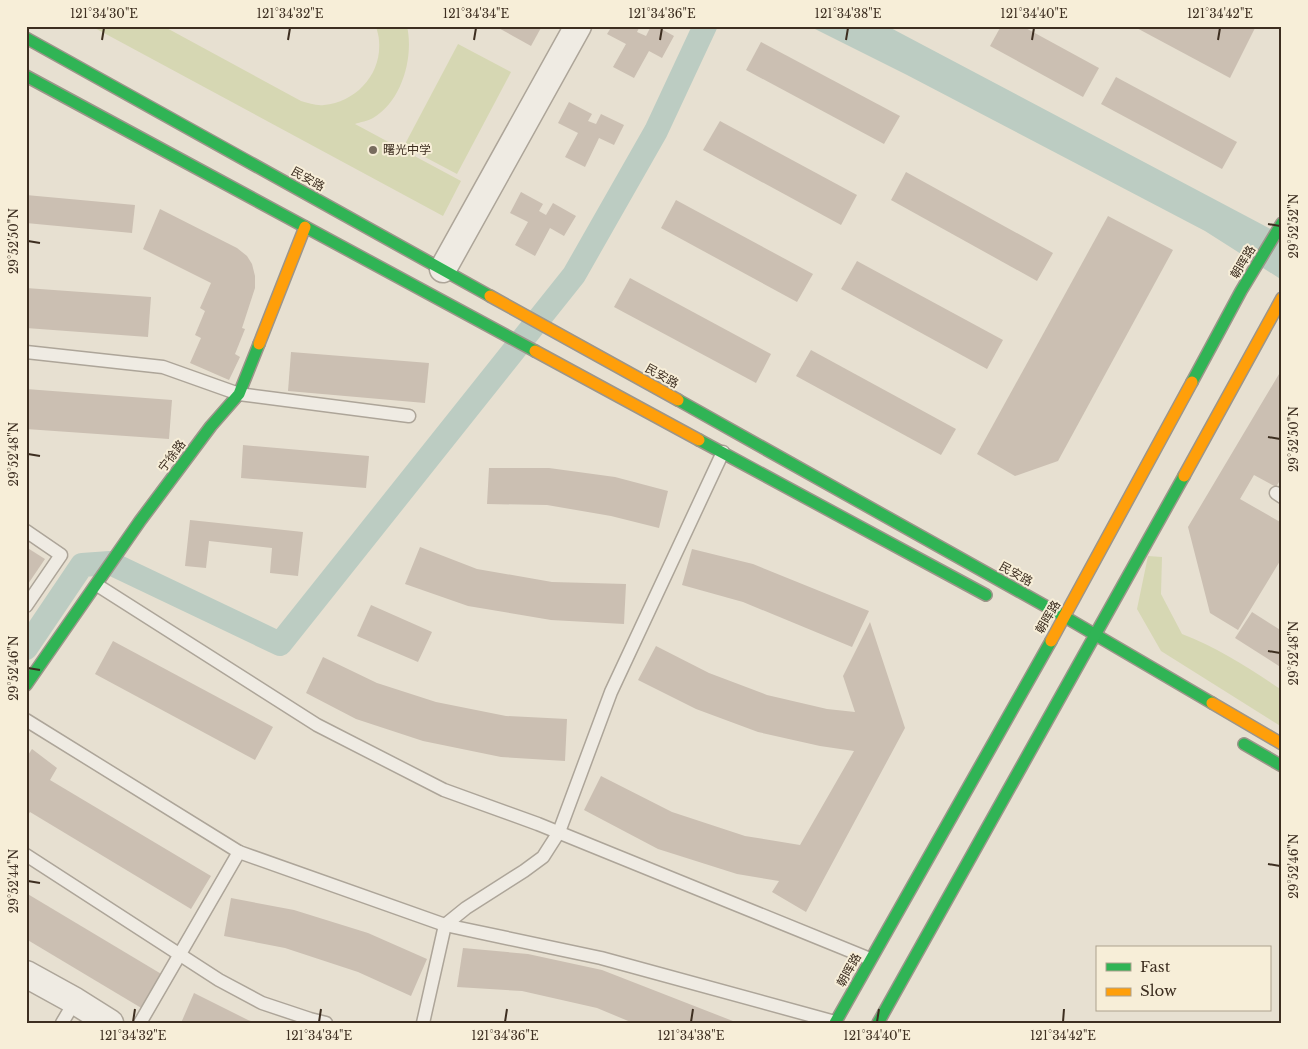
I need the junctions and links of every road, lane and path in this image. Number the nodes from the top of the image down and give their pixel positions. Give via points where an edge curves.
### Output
1 (578, 26) edge
2 (26, 38) edge
3 (26, 76) edge
4 (1282, 223) edge
5 (305, 227) junction
6 (443, 269) junction
7 (1280, 302) edge
8 (26, 352) edge
9 (239, 394) junction
10 (409, 416) dead end
11 (722, 452) junction
12 (26, 531) edge
13 (100, 581) junction
14 (994, 599) dead end
15 (26, 606) edge
16 (1064, 617) junction
17 (1095, 636) junction
18 (26, 685) edge
19 (26, 720) edge
20 (1231, 736) dead end
21 (1282, 744) edge
22 (1282, 766) edge
23 (559, 832) junction
24 (239, 852) junction
25 (26, 855) edge
26 (445, 926) junction
27 (181, 954) junction
28 (870, 959) junction
29 (26, 974) edge
30 (75, 1001) junction
31 (62, 1023) edge
32 (110, 1023) edge
33 (140, 1023) edge
34 (326, 1023) edge
35 (423, 1023) edge
36 (835, 1023) edge
37 (878, 1023) edge

1 - 6 street
2 - 6 main road, 民安路
3 - 5 main road
4 - 16 main road, 朝晖路 via 1241,290
5 - 9 main road, 宁徐路
5 - 11 main road
6 - 16 main road, 民安路
7 - 17 main road
8 - 9 lane via 163,367
9 - 10 lane
9 - 13 main road, 宁徐路 via 140,521
11 - 14 main road
11 - 23 lane via 610,692
12 - 15 lane via 61,555
13 - 18 main road, 宁徐路
13 - 23 lane via 317,725 444,790
16 - 17 main road, 民安路
16 - 28 main road, 朝晖路
17 - 21 main road, 民安路
17 - 37 main road
19 - 24 lane
20 - 22 main road
23 - 26 lane via 543,857 466,908
23 - 28 lane
24 - 26 lane
24 - 27 lane
25 - 27 lane
26 - 35 lane
26 - 36 lane via 601,958
27 - 33 lane
27 - 34 lane via 219,980 262,1003
28 - 36 main road, 朝晖路
29 - 30 street
30 - 31 lane
30 - 32 street

